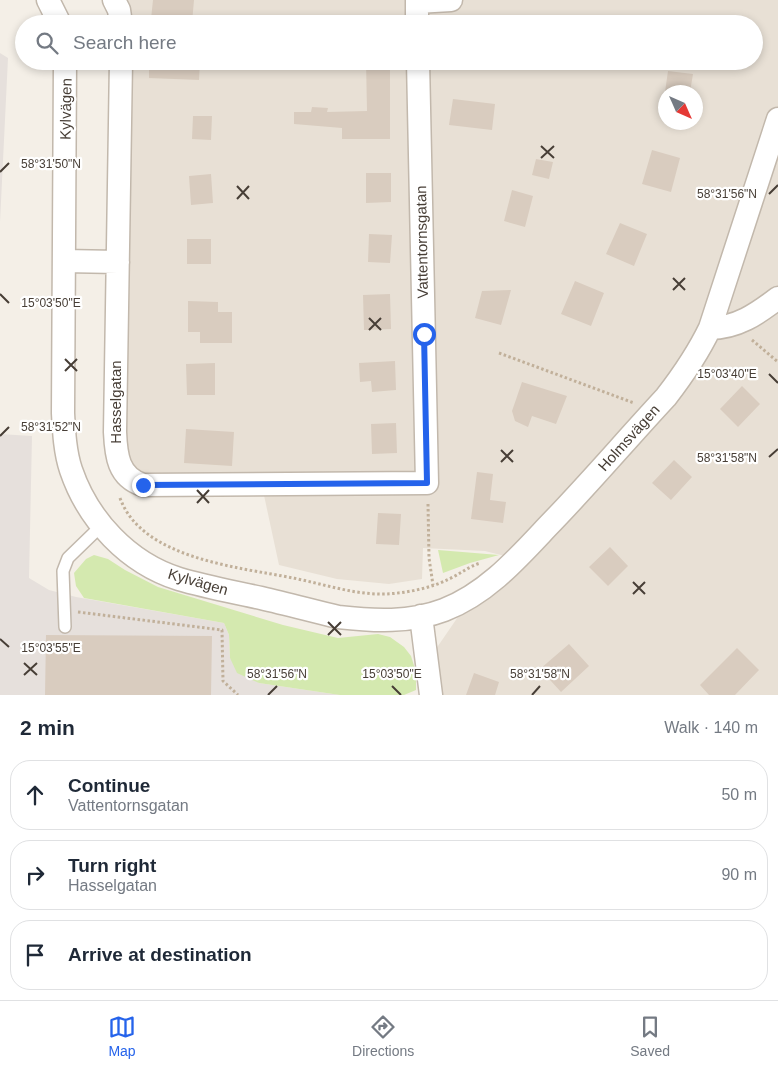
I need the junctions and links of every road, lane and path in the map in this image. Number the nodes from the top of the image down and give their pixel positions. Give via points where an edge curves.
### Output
1 (48, 0) edge
2 (114, 0) edge
3 (451, 0) edge
4 (417, 9) edge
5 (57, 15) edge
6 (120, 15) edge
7 (65, 70) edge
8 (121, 70) edge
9 (418, 70) edge
10 (778, 119) edge
11 (64, 261) junction
12 (118, 262) junction
13 (778, 298) edge
14 (734, 324) junction
15 (710, 328) junction
16 (499, 353) dead end
17 (778, 362) edge
18 (654, 410) junction
19 (126, 476) junction
20 (427, 483) junction
21 (101, 526) junction
22 (505, 570) junction
23 (433, 585) junction
24 (63, 610) junction
25 (421, 616) junction
26 (64, 627) dead end
27 (238, 695) edge
28 (431, 695) edge

1 - 5 street
2 - 6 street
3 - 4 street
7 - 11 street, Kylvägen
8 - 12 street, Hasselgatan
9 - 20 street, Vattentornsgatan
10 - 15 street, Holmsvägen
11 - 12 street
11 - 21 street, Kylvägen via 63,413 66,452 79,490
12 - 19 street, Hasselgatan via 115,432 119,464
13 - 14 street
14 - 15 street
14 - 17 path
15 - 18 street, Holmsvägen via 681,378
16 - 18 path
18 - 22 street, Holmsvägen
19 - 20 street via 143,485
19 - 23 path via 120,497 130,518 156,540 198,558 360,594 410,592
20 - 23 path
21 - 24 lane via 68,558 63,571
21 - 25 street, Kylvägen via 144,563 178,579 338,617 376,620
22 - 23 path via 487,561
22 - 25 street, Holmsvägen via 466,599 444,610
24 - 26 lane
24 - 27 path via 222,630 223,681
25 - 28 street

